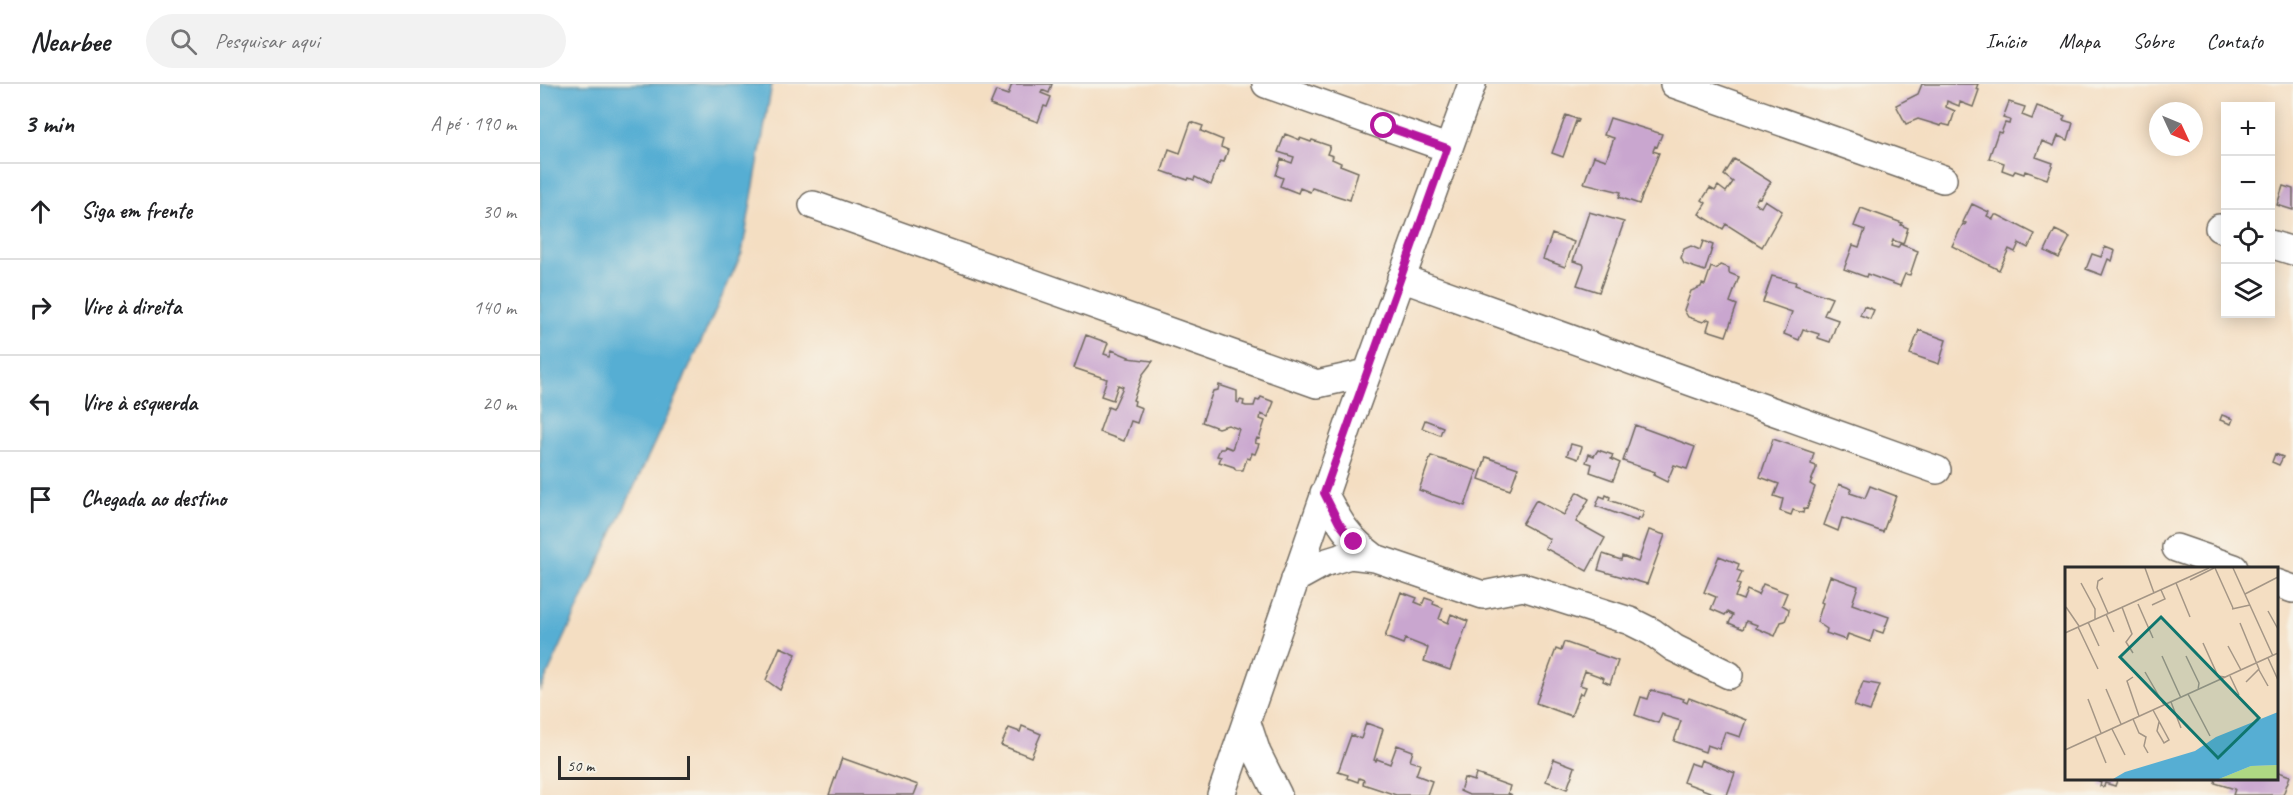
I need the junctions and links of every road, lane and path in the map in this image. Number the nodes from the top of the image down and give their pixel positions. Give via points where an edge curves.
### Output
1 (1266, 84) edge
2 (1472, 84) edge
3 (1674, 84) edge
4 (1447, 148) junction
5 (1943, 179) dead end
6 (813, 205) dead end
7 (2275, 245) edge
8 (2293, 251) edge
9 (1401, 278) junction
10 (1367, 373) junction
11 (1317, 384) junction
12 (1350, 421) junction
13 (1937, 470) dead end
14 (1324, 493) junction
15 (2176, 548) dead end
16 (1375, 558) junction
17 (2231, 567) edge
18 (1295, 579) junction
19 (2278, 583) edge
20 (2293, 589) edge
21 (1729, 675) dead end
22 (1247, 723) junction
23 (1221, 795) edge
24 (1278, 795) edge

1 - 4 street
2 - 4 street
3 - 5 street
4 - 9 street
6 - 11 street
7 - 8 street
9 - 10 street
9 - 13 street
10 - 11 street
10 - 12 street
11 - 12 street
12 - 14 street
14 - 16 street via 1339,523 1354,542
14 - 18 street
15 - 17 street
16 - 18 street via 1350,555 1324,563
16 - 21 street via 1483,595 1523,587 1630,621
18 - 22 street
19 - 20 street
22 - 23 street
22 - 24 street

